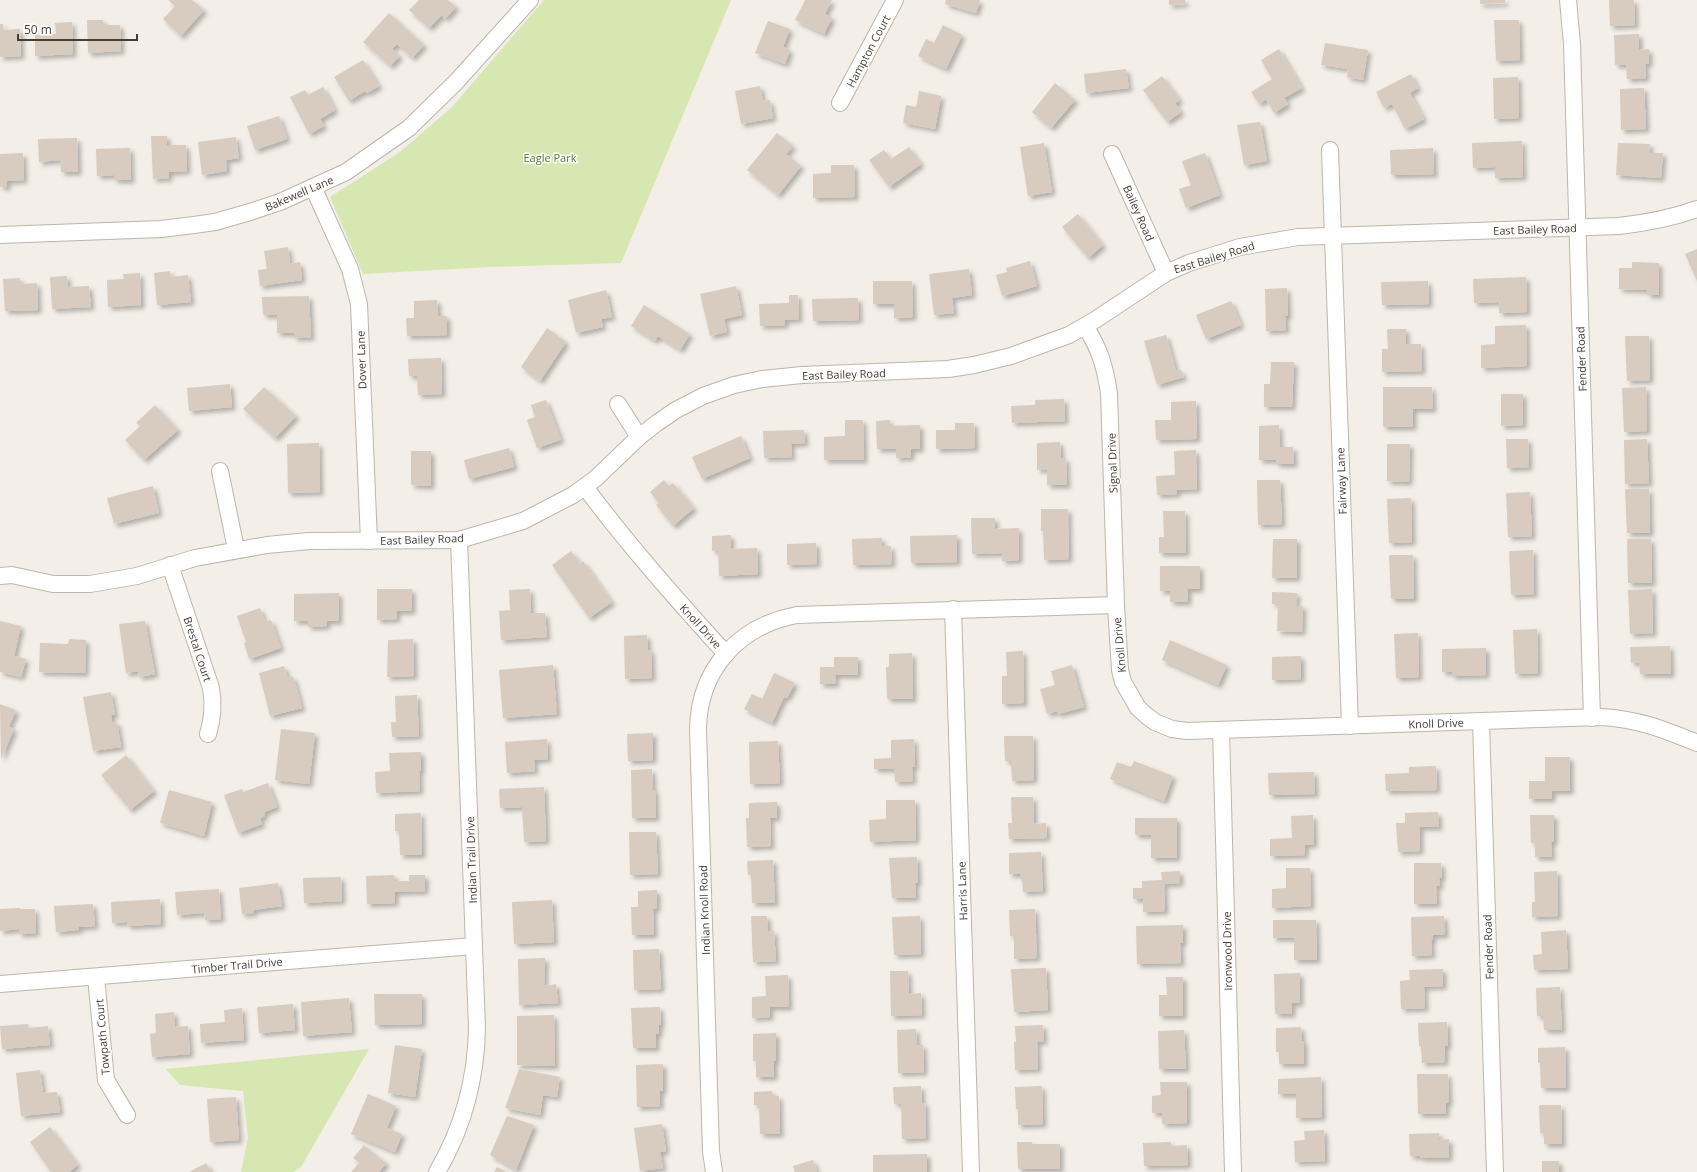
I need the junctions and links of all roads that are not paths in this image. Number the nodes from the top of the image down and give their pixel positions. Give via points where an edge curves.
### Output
1 (895, 0) edge
2 (1568, 0) edge
3 (523, 2) edge
4 (840, 103) dead end
5 (1330, 150) dead end
6 (1112, 154) dead end
7 (313, 187) junction
8 (1697, 209) edge
9 (1576, 227) junction
10 (0, 235) edge
11 (1332, 236) junction
12 (1166, 273) junction
13 (1085, 326) junction
14 (618, 404) dead end
15 (639, 438) junction
16 (220, 471) dead end
17 (585, 487) junction
18 (459, 540) junction
19 (369, 541) junction
20 (236, 549) junction
21 (170, 565) junction
22 (4, 573) edge
23 (1116, 605) junction
24 (954, 609) junction
25 (726, 654) junction
26 (1592, 718) junction
27 (1481, 722) junction
28 (1350, 726) junction
29 (1222, 730) junction
30 (208, 734) dead end
31 (1697, 743) edge
32 (474, 946) junction
33 (96, 977) junction
34 (0, 984) edge
35 (127, 1115) dead end
36 (437, 1172) edge
37 (714, 1172) edge
38 (971, 1172) edge
39 (1232, 1172) edge
40 (1495, 1172) edge

1 - 4 street, Hampton Court
2 - 9 street, Fender Road via 1572,44
3 - 7 street, Bakewell Lane via 456,82 409,128 346,172
5 - 11 street
6 - 12 street, Bailey Road
7 - 10 street, Bakewell Lane via 280,202 215,222 160,229
7 - 19 street, Dover Lane via 350,270 359,304
8 - 9 street, East Bailey Road via 1676,217 1640,224
9 - 11 street, East Bailey Road
9 - 26 street, Fender Road
11 - 12 street, East Bailey Road via 1275,240 1240,247
11 - 28 street, Fairway Lane
12 - 13 street, East Bailey Road
13 - 15 street, East Bailey Road via 1069,335 1011,356 974,365 925,371 802,375 734,385 703,396 676,410
13 - 23 street, Signal Drive via 1099,350 1110,393
14 - 15 street
15 - 17 street, East Bailey Road
16 - 20 street
17 - 18 street, East Bailey Road via 523,521
17 - 25 street, Knoll Drive via 645,564
18 - 19 street, East Bailey Road
18 - 32 street, Indian Trail Drive
19 - 20 street, East Bailey Road via 309,541
20 - 21 street, East Bailey Road
21 - 22 street, East Bailey Road via 137,576 90,584 53,584
21 - 30 street, Brestal Court via 211,688 214,706
23 - 24 street, Knoll Drive
23 - 29 street, Knoll Drive via 1120,670 1123,682 1138,708 1155,722 1172,729
24 - 25 street, Knoll Drive via 786,617 747,634
24 - 38 street, Harris Lane
25 - 37 street, Indian Knoll Road via 709,679 698,712 711,1151
26 - 27 street, Knoll Drive
26 - 31 street, Knoll Drive via 1622,718 1639,722
27 - 28 street, Knoll Drive
27 - 40 street, Fender Road
28 - 29 street, Knoll Drive
29 - 39 street, Ironwood Drive
32 - 33 street, Timber Trail Drive
32 - 36 street, Indian Trail Drive via 477,1028 474,1070 458,1132
33 - 34 street, Timber Trail Drive
33 - 35 street, Towpath Court via 106,1080

